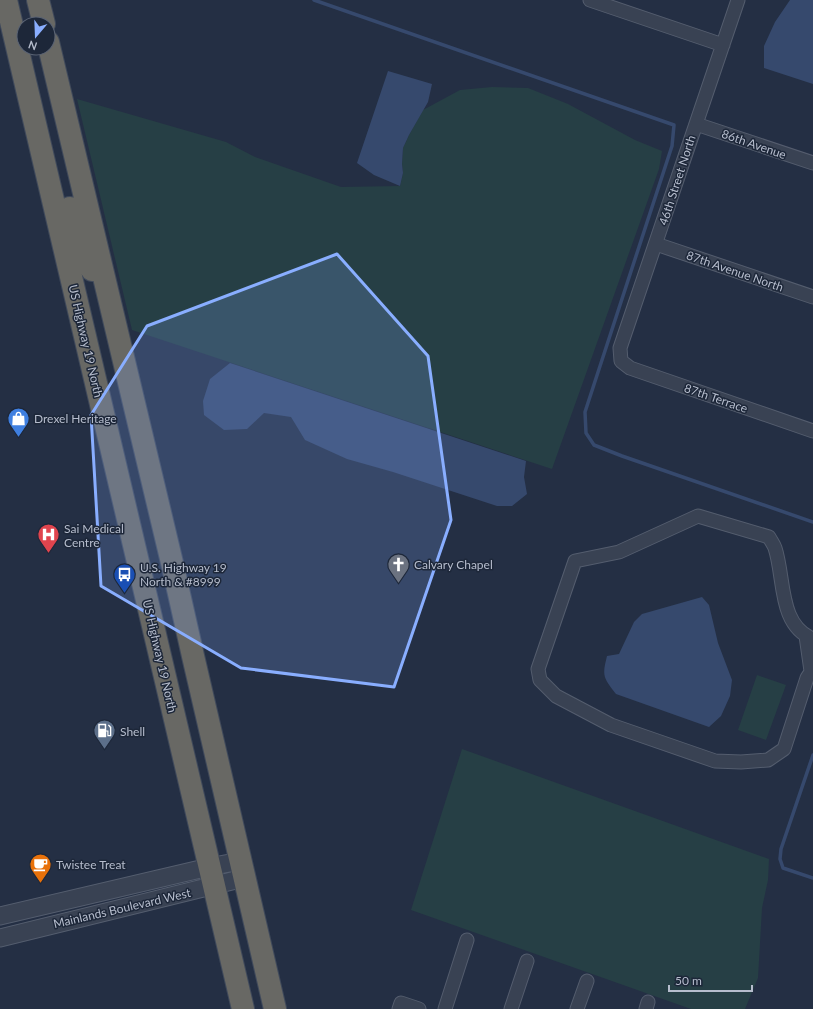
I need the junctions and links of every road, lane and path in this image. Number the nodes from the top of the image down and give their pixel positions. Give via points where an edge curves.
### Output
1 (6, 0) edge
2 (20, 0) edge
3 (38, 0) edge
4 (590, 0) edge
5 (738, 0) edge
6 (23, 16) edge
7 (42, 16) edge
8 (723, 45) junction
9 (33, 56) edge
10 (51, 56) edge
11 (696, 124) junction
12 (813, 164) edge
13 (656, 244) junction
14 (813, 297) edge
15 (113, 316) junction
16 (88, 351) junction
17 (621, 361) joint
18 (813, 431) edge
19 (173, 567) junction
20 (809, 638) edge
21 (812, 670) edge
22 (242, 870) junction
23 (211, 877) junction
24 (0, 916) edge
25 (0, 938) edge
26 (467, 940) dead end
27 (527, 961) dead end
28 (587, 981) dead end
29 (400, 1006) edge
30 (243, 1009) edge
31 (275, 1009) edge
32 (419, 1009) edge
33 (445, 1009) edge
34 (511, 1009) edge
35 (577, 1009) edge

1 - 16 highway, US Highway 19 North
2 - 6 highway
3 - 7 highway
4 - 8 street
5 - 8 street, 46th Street North
8 - 11 street, 46th Street North
9 - 15 highway via 78,240
10 - 15 highway
11 - 12 street, 86th Avenue
11 - 13 street, 46th Street North
13 - 14 street, 87th Avenue North
13 - 17 street, 46th Street North via 620,348
15 - 19 highway
16 - 19 highway via 106,380 148,552
16 - 23 highway, US Highway 19 North
17 - 18 street, 87th Terrace via 630,368
19 - 22 highway
20 - 21 street
20 - 21 street via 796,627 788,613 775,548 769,537 698,516 619,552 575,561 538,668 540,680 556,696 611,725 715,761 741,762 768,760 784,749 807,678
22 - 23 street, Mainlands Boulevard West
22 - 31 highway
23 - 24 street, Mainlands Boulevard West
23 - 25 street, Mainlands Boulevard West
23 - 30 highway, US Highway 19 North
26 - 33 street
27 - 34 street
28 - 35 street
29 - 32 street

